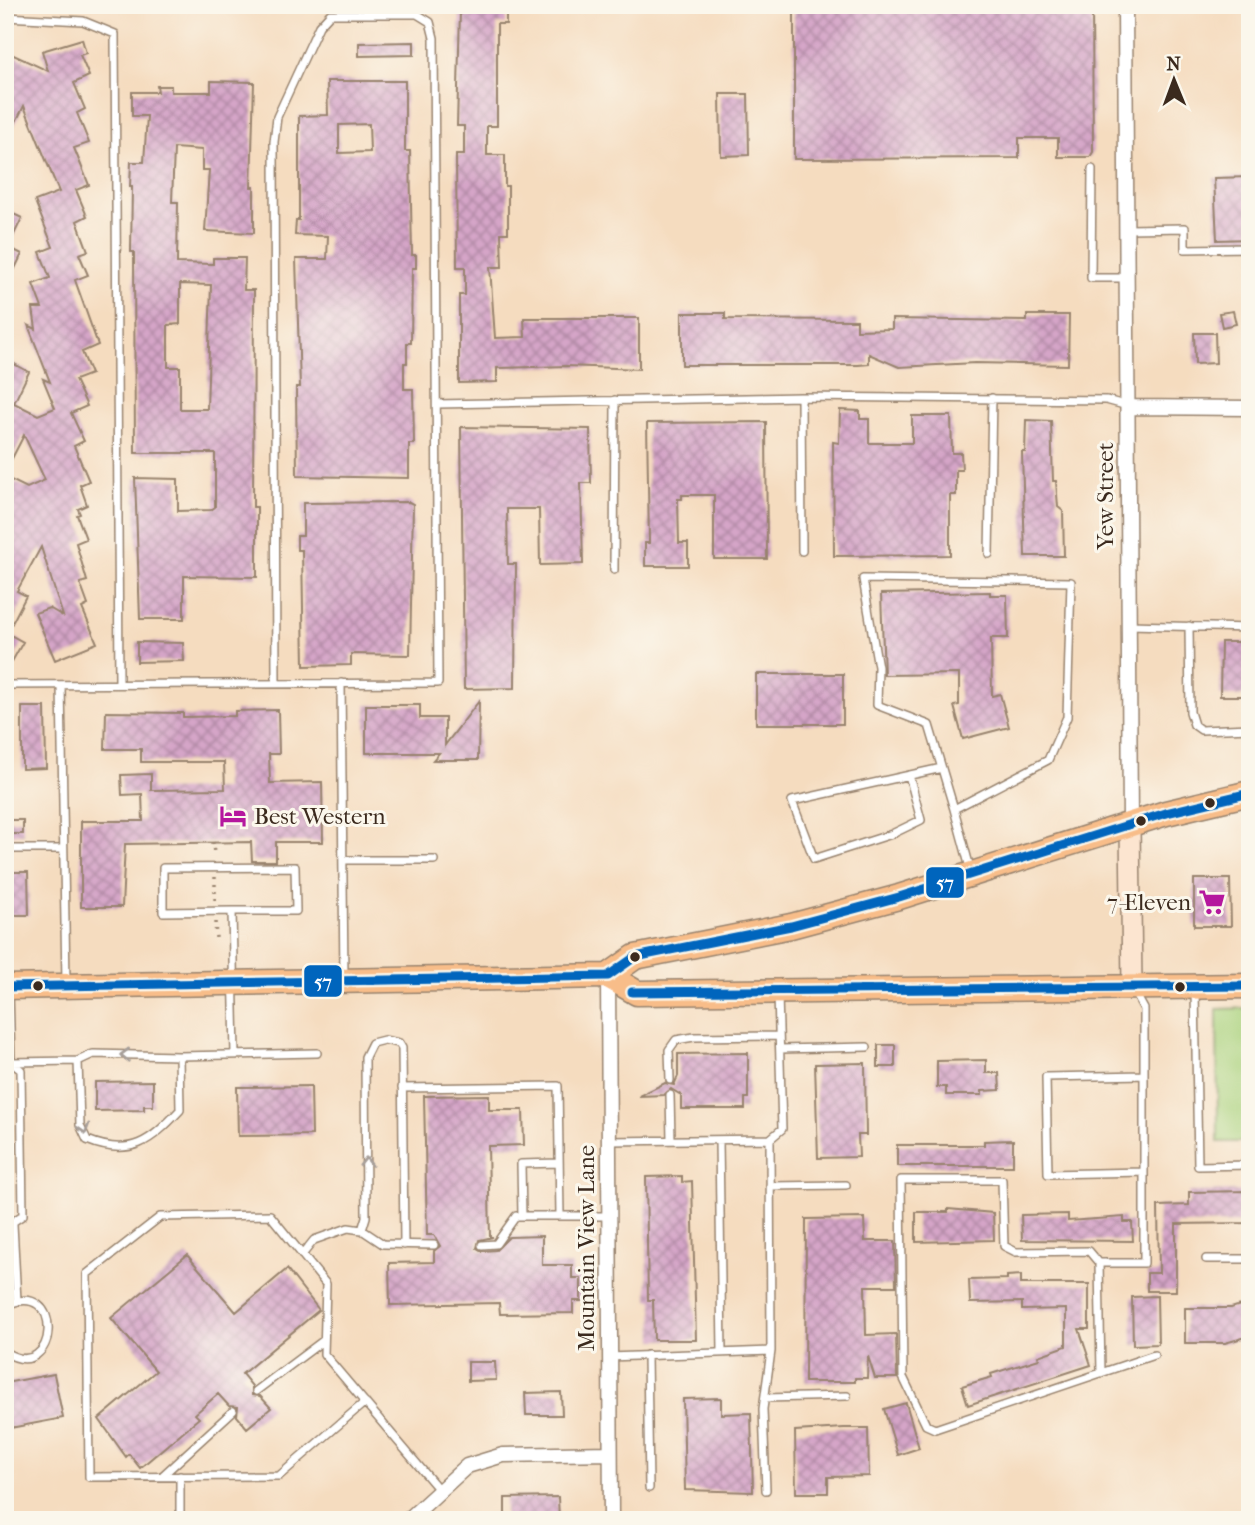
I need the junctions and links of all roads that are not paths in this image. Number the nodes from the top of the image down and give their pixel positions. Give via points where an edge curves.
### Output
1 (1125, 5) edge
2 (5, 16) edge
3 (1092, 169) dead end
4 (1128, 229) junction
5 (1250, 248) edge
6 (1128, 278) junction
7 (800, 397) junction
8 (992, 398) junction
9 (615, 400) junction
10 (437, 404) junction
11 (1129, 407) junction
12 (1250, 408) edge
13 (802, 551) dead end
14 (989, 554) dead end
15 (614, 570) dead end
16 (1129, 625) junction
17 (1189, 626) junction
18 (1250, 628) edge
19 (119, 684) junction
20 (276, 684) junction
21 (341, 684) junction
22 (5, 685) edge
23 (61, 685) junction
24 (1250, 727) edge
25 (942, 768) junction
26 (909, 775) junction
27 (1250, 793) edge
28 (954, 809) junction
29 (1129, 825) junction
30 (5, 849) edge
31 (64, 849) junction
32 (343, 860) junction
33 (434, 860) dead end
34 (972, 873) junction
35 (232, 911) junction
36 (608, 976) junction
37 (344, 981) junction
38 (234, 983) junction
39 (66, 986) junction
40 (1250, 986) edge
41 (7, 987) edge
42 (1132, 987) junction
43 (1195, 987) junction
44 (778, 992) junction
45 (779, 1036) junction
46 (867, 1047) dead end
47 (780, 1049) junction
48 (317, 1053) dead end
49 (235, 1055) junction
50 (179, 1056) junction
51 (78, 1061) junction
52 (8, 1065) edge
53 (1144, 1075) junction
54 (670, 1080) dead end
55 (402, 1088) junction
56 (670, 1095) dead end
57 (770, 1139) junction
58 (671, 1140) junction
59 (719, 1140) junction
60 (609, 1141) junction
61 (559, 1163) junction
62 (1250, 1165) edge
63 (1144, 1172) junction
64 (846, 1185) dead end
65 (770, 1186) junction
66 (5, 1216) edge
67 (522, 1216) junction
68 (560, 1216) junction
69 (609, 1216) junction
70 (13, 1224) junction
71 (5, 1227) edge
72 (362, 1230) junction
73 (404, 1245) junction
74 (434, 1245) dead end
75 (482, 1245) dead end
76 (302, 1255) junction
77 (1206, 1259) dead end
78 (1250, 1259) edge
79 (1099, 1263) junction
80 (17, 1301) junction
81 (5, 1306) edge
82 (324, 1340) junction
83 (5, 1352) edge
84 (772, 1352) junction
85 (722, 1353) junction
86 (647, 1355) junction
87 (1154, 1355) dead end
88 (609, 1357) junction
89 (1101, 1373) junction
90 (257, 1391) dead end
91 (847, 1396) dead end
92 (765, 1398) junction
93 (365, 1402) junction
94 (233, 1411) dead end
95 (609, 1453) junction
96 (162, 1476) junction
97 (180, 1476) junction
98 (649, 1488) dead end
99 (766, 1490) dead end
100 (440, 1491) junction
101 (180, 1520) edge
102 (408, 1520) edge
103 (611, 1520) edge

1 - 4 street, Yew Street
2 - 19 lane via 83,21 115,34
3 - 6 lane via 1091,278
4 - 5 lane via 1185,228 1185,249
4 - 6 street, Yew Street
6 - 11 street, Yew Street
7 - 8 lane
7 - 9 lane
7 - 13 lane
8 - 11 lane via 1106,400
8 - 14 lane
9 - 10 lane
9 - 15 lane
10 - 20 lane via 435,38 430,22 417,14 330,14 319,26 277,117 274,142
10 - 21 lane via 438,683
11 - 12 street
11 - 16 street, Yew Street
16 - 17 lane
16 - 29 street, Yew Street
17 - 18 lane
17 - 24 lane via 1194,725 1201,730
19 - 20 lane
19 - 23 lane
20 - 21 lane
21 - 32 lane
22 - 23 lane
23 - 31 lane
25 - 26 lane
25 - 28 lane
25 - 28 lane via 929,725 877,705 878,667 863,579 1071,582 1067,717 1048,760
26 - 26 lane via 792,801 814,859 921,820
27 - 29 highway
28 - 34 lane
29 - 34 highway
29 - 42 street, Yew Street
30 - 31 lane
31 - 39 lane
32 - 33 lane
32 - 37 lane
34 - 36 highway via 791,926 635,957
35 - 35 lane via 296,911 295,867 163,868 163,912
35 - 38 lane
36 - 37 highway
36 - 44 highway via 638,993
36 - 60 street, Mountain View Lane
37 - 38 highway
38 - 39 highway
38 - 49 lane
39 - 41 highway
40 - 43 highway
41 - 52 lane
42 - 43 highway
42 - 44 highway
42 - 53 lane via 1144,1009
43 - 62 lane via 1198,1166
44 - 45 lane
45 - 47 lane
45 - 54 lane via 676,1040 669,1050
46 - 47 lane
47 - 57 lane via 782,1129
48 - 49 lane
49 - 50 lane
50 -> 51 lane via 93,1055
51 -> 50 lane via 82,1133 96,1144 133,1145 151,1140 180,1110
51 - 52 lane
52 - 70 lane via 22,1070 23,1214
53 - 63 lane
53 - 63 lane via 1046,1077 1048,1174
55 - 61 lane via 558,1086
72 -> 55 lane via 366,1217 365,1057 372,1043 399,1042
55 - 73 lane
56 - 58 lane
57 - 59 lane
57 - 65 lane
58 - 59 lane
58 - 60 lane
59 - 85 lane
60 - 69 street, Mountain View Lane
61 - 67 lane via 521,1164
61 - 68 lane
63 - 79 lane via 1144,1263
64 - 65 lane
65 - 84 lane
66 - 70 lane
67 - 68 lane
67 - 75 lane via 516,1216 496,1244
68 - 69 lane
69 - 88 street, Mountain View Lane
70 - 71 lane
70 - 80 lane
72 - 73 lane via 383,1244
72 - 76 lane via 327,1233
73 - 74 lane
76 - 82 lane via 326,1284
76 - 96 lane via 270,1215 160,1217 87,1274 89,1477
77 - 78 lane
79 - 89 lane
79 - 89 lane via 1089,1251 1016,1252 1004,1245 1002,1180 901,1180 902,1377 926,1425 935,1429
80 - 81 lane
80 - 83 lane via 37,1305 45,1312 50,1333 47,1343 30,1356
82 - 90 lane
82 - 93 lane via 324,1354
84 - 85 lane
84 - 92 lane
85 - 86 lane
86 - 88 lane
86 - 98 lane
87 - 89 lane
88 - 95 street, Mountain View Lane
91 - 92 lane
92 - 99 lane
93 - 97 lane via 279,1476
93 - 100 lane
94 - 96 lane
95 - 100 street via 503,1455 467,1466
95 - 103 street, Mountain View Lane
96 - 97 lane
97 - 101 lane
100 - 102 street

